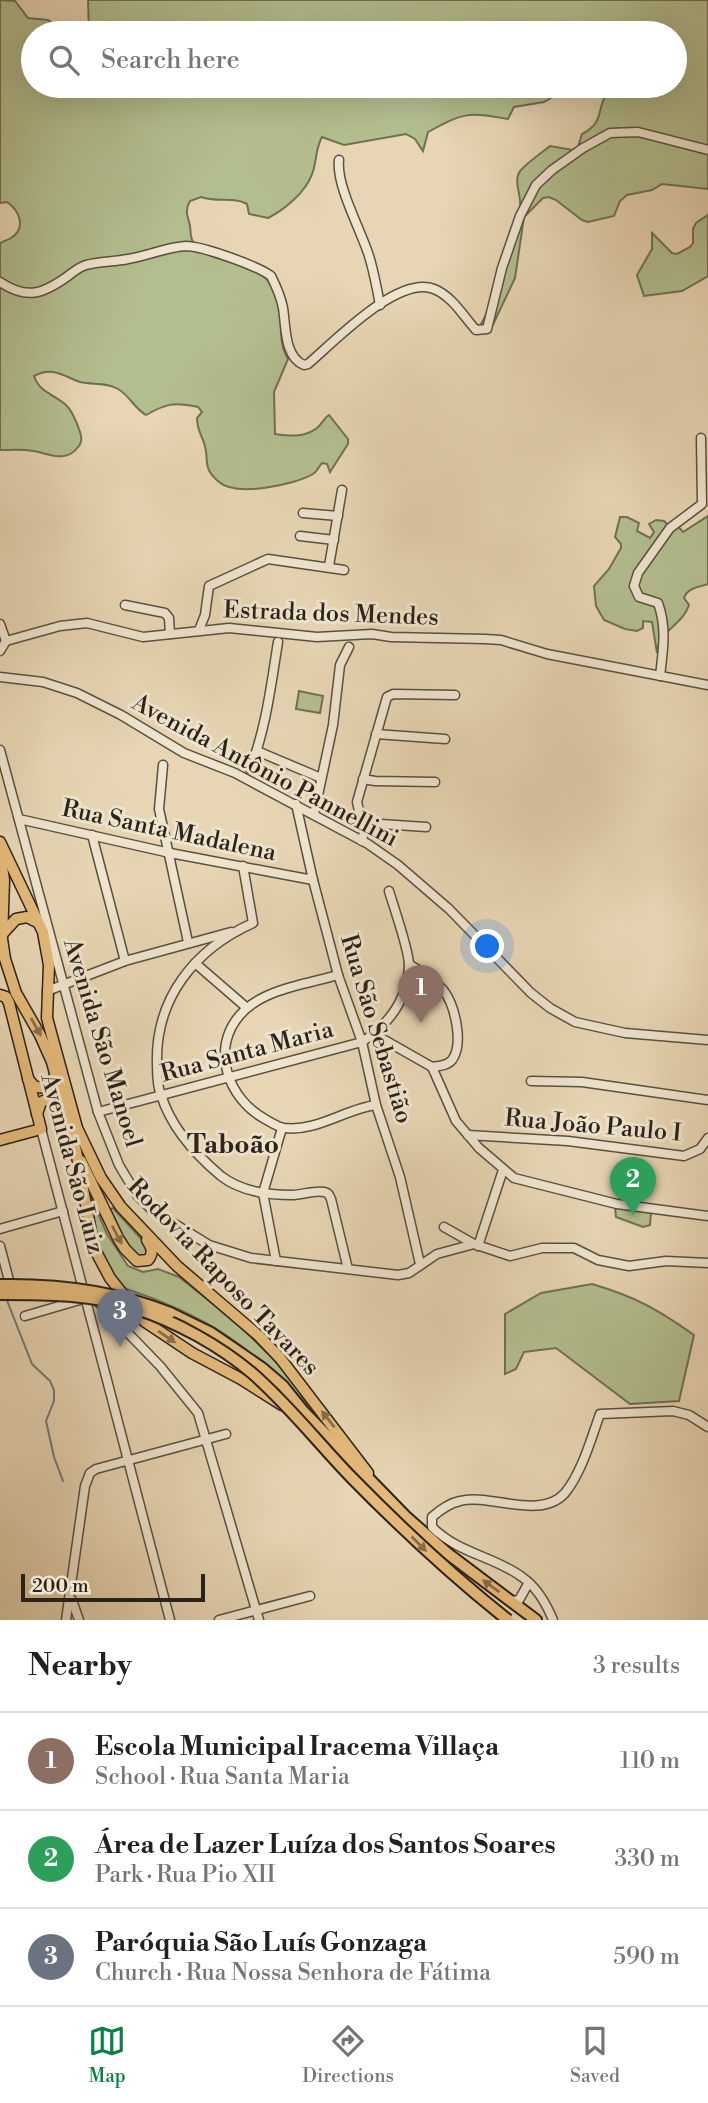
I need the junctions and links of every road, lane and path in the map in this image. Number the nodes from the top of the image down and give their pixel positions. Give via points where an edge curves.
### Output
1 (708, 150) edge
2 (339, 160) dead end
3 (0, 282) edge
4 (380, 305) junction
5 (701, 438) dead end
6 (342, 489) dead end
7 (303, 513) dead end
8 (338, 516) junction
9 (300, 536) dead end
10 (334, 540) junction
11 (329, 566) junction
12 (344, 569) dead end
13 (125, 605) dead end
14 (205, 615) junction
15 (0, 624) edge
16 (210, 629) junction
17 (199, 630) junction
18 (170, 634) junction
19 (6, 641) junction
20 (278, 642) dead end
21 (349, 647) dead end
22 (0, 652) edge
23 (660, 676) junction
24 (0, 677) edge
25 (708, 685) edge
26 (455, 695) dead end
27 (376, 734) junction
28 (445, 739) dead end
29 (0, 750) edge
30 (257, 751) junction
31 (163, 765) dead end
32 (250, 769) dead end
33 (321, 778) junction
34 (363, 779) junction
35 (435, 782) dead end
36 (296, 804) junction
37 (314, 814) junction
38 (19, 818) junction
39 (366, 823) junction
40 (426, 827) dead end
41 (92, 835) junction
42 (362, 841) junction
43 (0, 842) edge
44 (170, 853) junction
45 (0, 854) edge
46 (243, 866) junction
47 (313, 880) junction
48 (389, 891) dead end
49 (37, 922) junction
50 (233, 931) junction
51 (1, 941) edge
52 (188, 942) junction
53 (125, 961) junction
54 (195, 963) junction
55 (410, 964) junction
56 (49, 965) junction
57 (338, 975) junction
58 (62, 980) junction
59 (47, 990) junction
60 (0, 995) edge
61 (247, 1008) junction
62 (374, 1034) junction
63 (708, 1040) edge
64 (362, 1042) junction
65 (432, 1067) junction
66 (59, 1074) junction
67 (28, 1079) junction
68 (229, 1079) junction
69 (531, 1080) dead end
70 (160, 1094) junction
71 (708, 1100) edge
72 (376, 1105) junction
73 (64, 1111) junction
74 (98, 1112) junction
75 (37, 1115) junction
76 (282, 1128) junction
77 (41, 1129) junction
78 (468, 1135) junction
79 (708, 1138) edge
80 (0, 1140) edge
81 (76, 1152) junction
82 (503, 1170) junction
83 (263, 1193) junction
84 (63, 1212) junction
85 (708, 1216) edge
86 (444, 1227) dead end
87 (141, 1228) junction
88 (0, 1229) edge
89 (476, 1245) junction
90 (0, 1246) edge
91 (276, 1261) junction
92 (708, 1263) edge
93 (420, 1264) junction
94 (348, 1269) junction
95 (0, 1285) edge
96 (82, 1285) junction
97 (12, 1293) dead end
98 (0, 1294) edge
99 (86, 1298) junction
100 (25, 1316) dead end
101 (292, 1412) junction
102 (708, 1427) edge
103 (226, 1434) dead end
104 (207, 1440) junction
105 (128, 1459) junction
106 (382, 1494) junction
107 (528, 1584) junction
108 (310, 1596) dead end
109 (71, 1598) junction
110 (511, 1601) junction
111 (256, 1611) junction
112 (66, 1620) edge
113 (79, 1620) edge
114 (170, 1620) edge
115 (219, 1620) edge
116 (259, 1620) edge
117 (508, 1620) edge
118 (536, 1620) edge
119 (553, 1620) edge

1 - 4 street via 638,132 610,133 552,170 536,185 520,216 485,331 476,330 448,297 433,289 409,288
2 - 4 street
3 - 4 street via 22,293 42,292 87,264 196,247 271,276 283,306 291,352 303,365
5 - 23 street via 702,504 670,528 634,586 639,597 659,603 664,618
6 - 8 street
7 - 8 street
8 - 10 street
9 - 10 street
10 - 11 street
11 - 12 street
11 - 14 street via 278,559 260,562 209,586
13 - 18 street via 165,613
14 - 16 street
14 - 17 street
15 - 19 street
16 - 17 street, Estrada dos Mendes
16 - 23 street, Estrada dos Mendes via 251,628 317,637 372,634 493,639
17 - 18 street, Estrada dos Mendes
18 - 19 street, Estrada dos Mendes via 143,636 87,623
19 - 22 street
20 - 30 street
21 - 33 street via 340,665
23 - 25 street, Estrada dos Mendes
24 - 36 street, Avenida Antônio Pannellini via 77,692 184,753
26 - 27 street via 389,695
27 - 28 street
27 - 34 street
29 - 38 street, Avenida São Manoel
30 - 32 street
30 - 33 street
31 - 44 street via 159,810
33 - 37 street
34 - 35 street
34 - 39 street via 357,802
36 - 37 street, Avenida Antônio Pannellini
36 - 47 street, Rua São Sebastião
37 - 42 street, Avenida Antônio Pannellini
38 - 41 street, Rua Santa Madalena
38 - 58 street, Avenida São Manoel
39 - 40 street
39 - 42 street
41 - 44 street, Rua Santa Madalena
41 - 53 street
42 - 63 street, Avenida Antônio Pannellini via 449,909 550,1008 575,1021 625,1033
43 - 49 main road
44 - 46 street, Rua Santa Madalena
44 - 52 street
45 - 51 main road, Rodovia Raposo Tavares via 4,880
46 - 47 street, Rua Santa Madalena
46 - 50 street via 253,923
47 - 57 street, Rua São Sebastião
48 - 55 street
49 - 51 main road via 27,917 16,919
49 - 56 main road
50 - 52 street
50 - 54 street
51 -> 66 main road, Rodovia Raposo Tavares via 10,978
52 - 53 street
53 - 58 street
54 - 61 street
54 - 70 street via 166,1003 156,1053
55 - 62 street, Rua Santa Maria via 399,1004
55 - 65 street via 447,997 456,1028 453,1058
56 - 58 street
56 - 59 main road
57 - 61 street via 275,993
57 - 64 street, Rua São Sebastião
58 - 59 street
58 - 74 street, Avenida São Manoel
59 - 66 main road via 47,1018
60 - 67 main road, Avenida São Luiz via 9,1003
61 - 68 street via 229,1036
62 - 64 street, Rua Santa Maria
62 - 65 street
64 - 68 street, Rua Santa Maria
64 - 72 street, Rua São Sebastião
65 - 78 street via 456,1121
66 - 67 main road via 44,1088
66 - 73 main road, Rodovia Raposo Tavares
66 - 87 main road, Rodovia Raposo Tavares via 83,1144 108,1189
67 - 75 main road, Avenida São Luiz
68 - 70 street, Rua Santa Maria
68 - 76 street via 246,1107
69 - 71 street via 582,1082
70 - 74 street, Rua Santa Maria
70 - 83 street via 196,1153 243,1189
72 - 76 street via 315,1125
72 - 93 street, Rua São Sebastião
73 - 75 main road via 48,1099 41,1102
73 - 81 main road, Rodovia Raposo Tavares
74 - 91 street, Avenida São Manoel via 119,1165 152,1210 209,1245
75 - 77 main road, Avenida São Luiz
76 - 83 street
77 - 80 main road
77 - 84 street, Avenida São Luiz
78 - 79 street, Rua João Paulo I via 568,1141 684,1156 700,1149
78 - 82 street
81 -> 87 main road via 118,1238 137,1261 148,1261 152,1251
81 -> 101 main road, Rodovia Raposo Tavares via 94,1248 110,1278 144,1321
82 - 85 street via 525,1182 572,1194
82 - 89 street
83 - 91 street
83 - 94 street via 328,1194
84 - 88 street
84 - 96 street, Avenida São Luiz
86 - 89 street
106 -> 87 main road, Rodovia Raposo Tavares via 280,1358 191,1280
89 - 92 street via 510,1256 542,1248 574,1248 598,1260 629,1266
89 - 93 street, Avenida São Manoel via 437,1254
90 - 97 street
91 - 94 street, Avenida São Manoel
93 - 94 street, Avenida São Manoel via 398,1275
95 - 106 highway, Rodovia Raposo Tavares, bridge via 79,1288 140,1302 212,1333 283,1386
96 - 99 street, Avenida São Luiz
96 - 104 street via 198,1413
98 - 101 highway, Rodovia Raposo Tavares, bridge via 91,1298 136,1308 219,1350 251,1372
99 - 100 street
99 - 105 street, Avenida São Luiz
101 -> 117 highway, Rodovia Raposo Tavares, bridge via 439,1564
102 - 107 street via 673,1411 600,1414 563,1495 531,1505 460,1500 432,1517 432,1527 451,1542 524,1577
103 - 104 street
104 - 105 street
104 - 111 street
105 - 109 street via 96,1469 86,1479
105 - 114 street, Avenida São Luiz
110 -> 106 highway, Rodovia Raposo Tavares via 447,1553
107 - 110 street via 519,1600
107 - 119 street via 540,1593
108 - 111 street
109 - 112 street
109 - 113 street
110 - 118 highway, Rodovia Raposo Tavares
111 - 115 street
111 - 116 street

